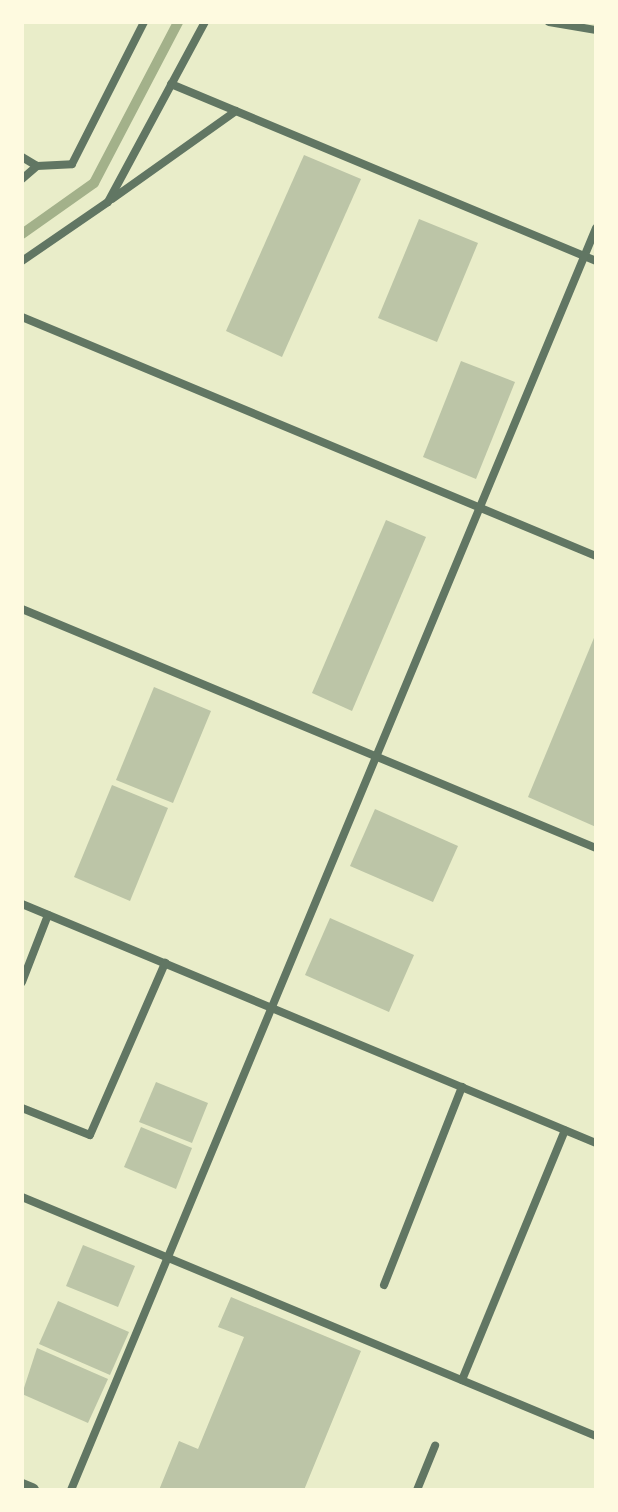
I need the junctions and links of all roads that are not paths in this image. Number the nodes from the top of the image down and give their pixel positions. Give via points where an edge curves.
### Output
1 (144, 22) edge
2 (205, 22) edge
3 (549, 22) edge
4 (596, 30) edge
5 (171, 84) junction
6 (236, 111) junction
7 (22, 157) edge
8 (37, 166) junction
9 (22, 179) edge
10 (108, 202) junction
11 (596, 228) edge
12 (584, 256) junction
13 (22, 261) edge
14 (596, 261) edge
15 (22, 317) edge
16 (478, 507) junction
17 (596, 556) edge
18 (22, 609) edge
19 (375, 756) junction
20 (596, 848) edge
21 (22, 904) edge
22 (48, 915) junction
23 (165, 963) junction
24 (22, 982) edge
25 (271, 1008) junction
26 (462, 1087) junction
27 (22, 1108) edge
28 (565, 1130) junction
29 (596, 1143) edge
30 (22, 1197) edge
31 (168, 1257) junction
32 (384, 1285) dead end
33 (462, 1380) junction
34 (596, 1436) edge
35 (435, 1446) dead end
36 (22, 1486) edge
37 (32, 1490) edge
38 (71, 1490) edge
39 (417, 1490) edge

1 - 8 street via 72,164
2 - 5 street
3 - 4 street
5 - 6 street
5 - 10 street
6 - 10 street
6 - 12 street
7 - 8 street
8 - 9 street
10 - 13 street
11 - 12 street
12 - 14 street
12 - 16 street
15 - 16 street
16 - 17 street
16 - 19 street
18 - 19 street
19 - 20 street
19 - 25 street
21 - 22 street
22 - 23 street
22 - 24 street
23 - 25 street
23 - 27 street via 90,1135
25 - 26 street
25 - 31 street
26 - 28 street
26 - 32 street
28 - 29 street
28 - 33 street
30 - 31 street
31 - 33 street
31 - 38 street
33 - 34 street
35 - 39 street
36 - 37 street

